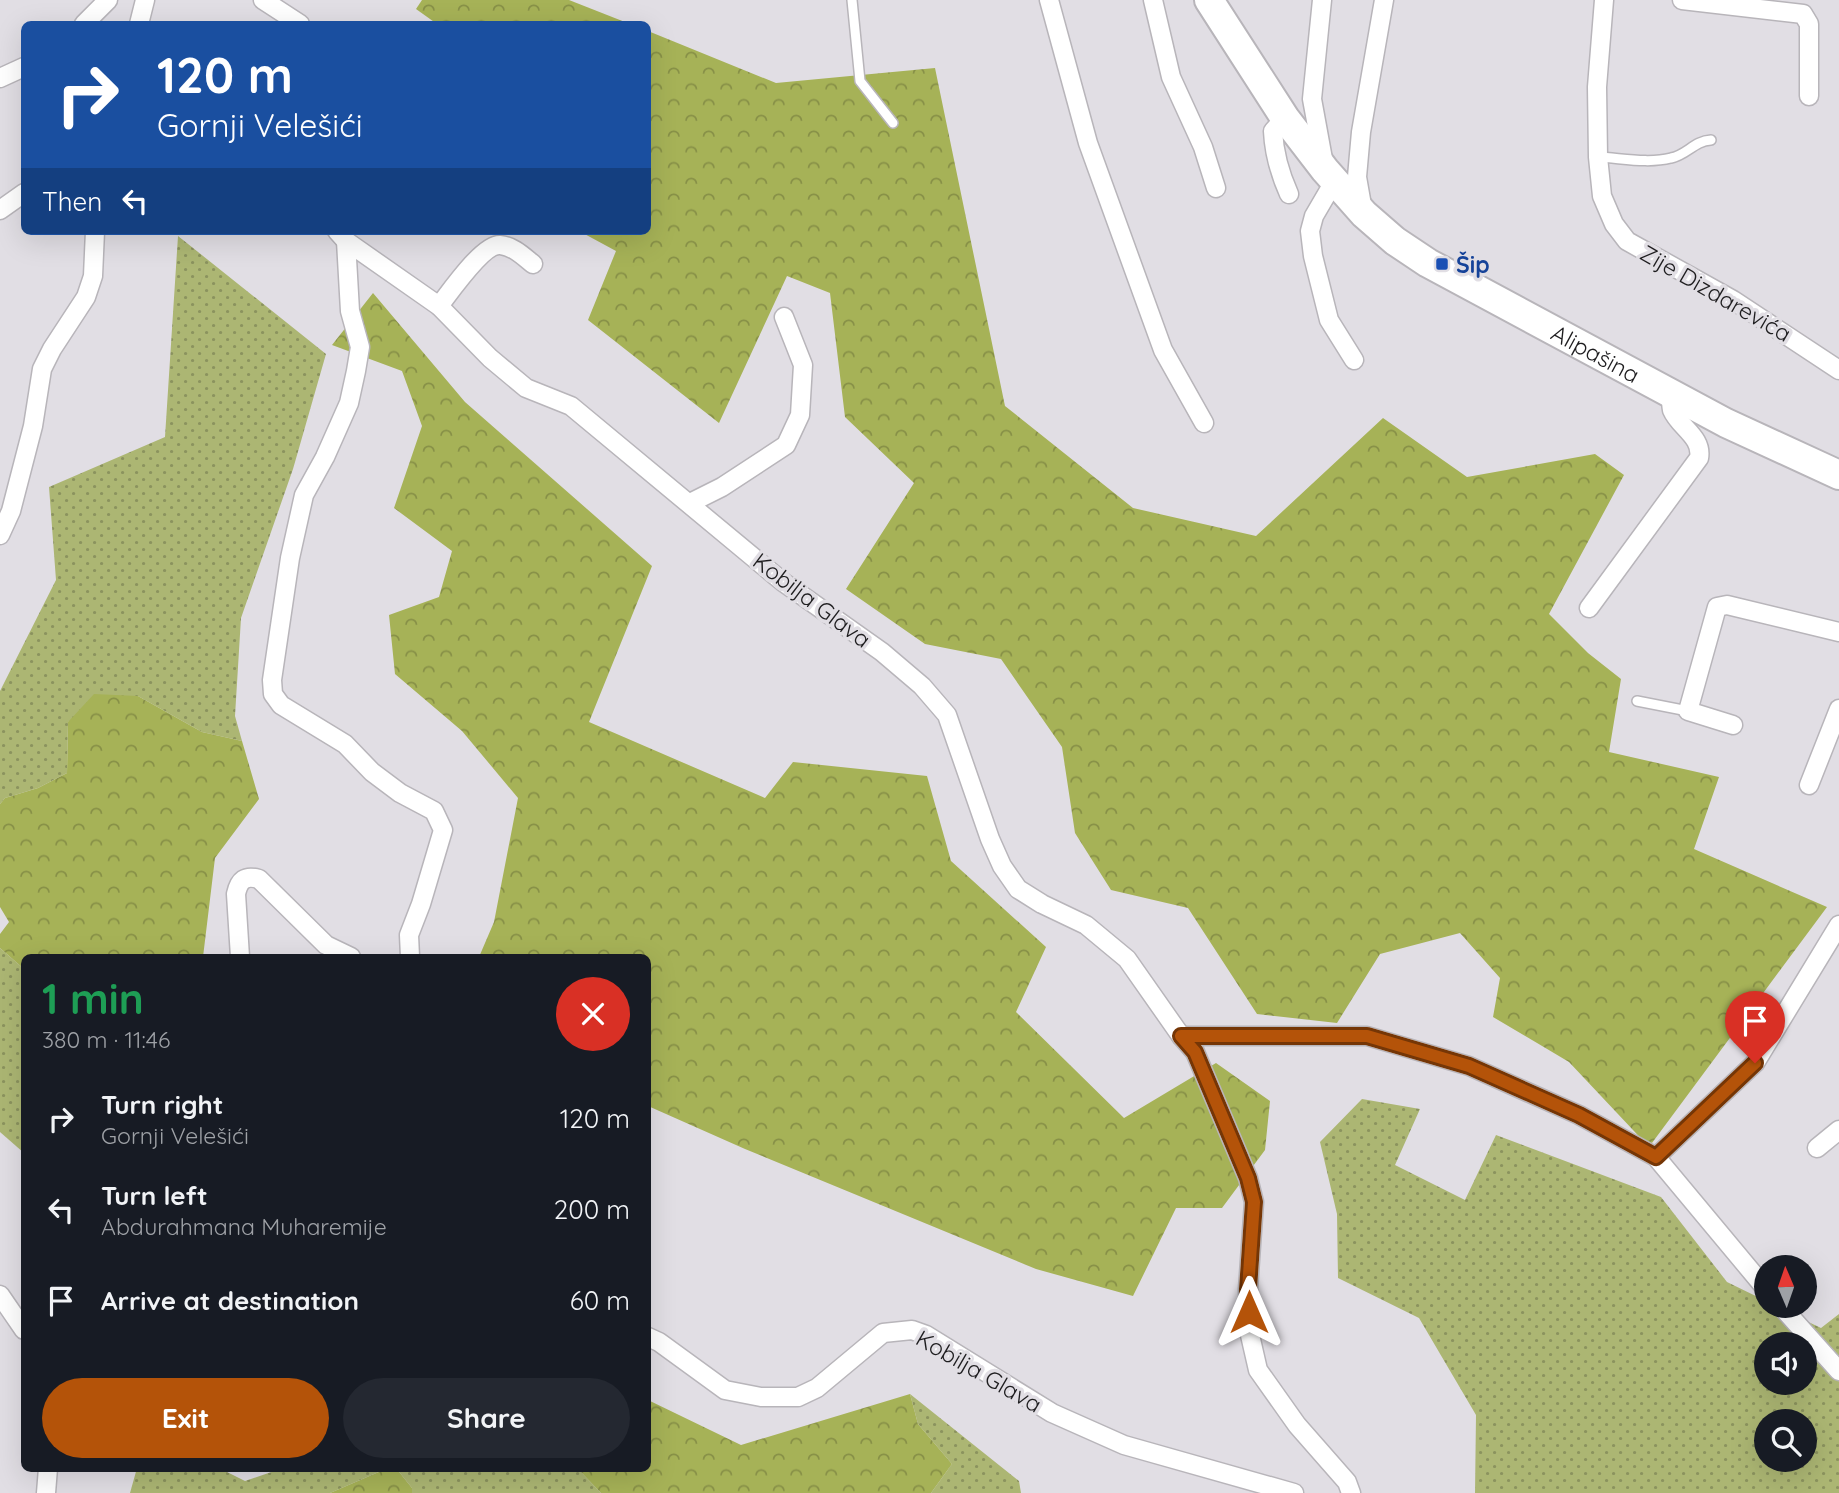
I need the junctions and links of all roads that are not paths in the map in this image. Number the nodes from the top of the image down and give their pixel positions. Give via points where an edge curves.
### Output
1 (108, 0) edge
2 (145, 0) edge
3 (263, 0) edge
4 (852, 0) edge
5 (1049, 0) edge
6 (1153, 0) edge
7 (1209, 0) edge
8 (1322, 0) edge
9 (1384, 0) edge
10 (1604, 0) edge
11 (1682, 0) edge
12 (87, 21) edge
13 (140, 21) edge
14 (295, 21) edge
15 (21, 68) edge
16 (0, 78) edge
17 (1809, 96) dead end
18 (1285, 118) junction
19 (893, 123) dead end
20 (1711, 140) dead end
21 (1598, 158) junction
22 (1330, 175) junction
23 (1216, 188) dead end
24 (1289, 194) dead end
25 (21, 195) edge
26 (0, 211) edge
27 (1364, 214) junction
28 (95, 235) edge
29 (341, 236) edge
30 (533, 264) dead end
31 (439, 306) junction
32 (784, 317) dead end
33 (1354, 360) dead end
34 (1838, 367) edge
35 (1670, 393) junction
36 (1204, 423) dead end
37 (1839, 475) edge
38 (691, 503) junction
39 (0, 535) edge
40 (1589, 608) dead end
41 (1839, 632) edge
42 (1637, 701) dead end
43 (1839, 709) edge
44 (1688, 711) junction
45 (1733, 725) dead end
46 (1809, 785) dead end
47 (1839, 925) edge
48 (240, 954) edge
49 (345, 954) edge
50 (410, 954) edge
51 (1181, 1036) junction
52 (1839, 1130) edge
53 (1817, 1148) dead end
54 (1656, 1157) junction
55 (1754, 1275) edge
56 (0, 1295) edge
57 (1792, 1318) edge
58 (21, 1326) edge
59 (651, 1338) edge
60 (1839, 1371) edge
61 (48, 1472) edge
62 (47, 1493) edge
63 (1294, 1493) edge
64 (1351, 1493) edge

1 - 12 street
2 - 13 street
3 - 14 street
4 - 19 lane via 860,81
5 - 36 street via 1088,143 1163,350
6 - 23 street via 1171,77
7 - 18 main road, Alipašina
8 - 22 street via 1312,99
9 - 27 street via 1360,144 1357,177
10 - 21 street, Zije Dizdarevića via 1597,87
11 - 17 street via 1803,14 1810,24
15 - 16 street
18 - 22 main road, Alipašina
18 - 24 street via 1273,131 1273,144
20 - 21 lane via 1668,159
21 - 34 street, Zije Dizdarevića via 1602,196 1627,241 1734,300
22 - 27 main road, Alipašina
22 - 33 street via 1310,231 1312,256 1329,320
25 - 26 street
27 - 35 main road, Alipašina via 1428,264
28 - 39 street via 93,275 86,297 42,369 33,426 11,512
29 - 31 street, Kobilja Glava
29 - 50 street, Kobilja Glava via 350,311 360,348 349,403 304,495 290,558 273,694 281,705 345,744 372,772 434,811 440,820 443,830 409,935
30 - 31 street via 517,250 498,245 486,249
31 - 38 street, Kobilja Glava via 510,376 536,393 572,406
32 - 38 street via 803,365 800,415 786,445
35 - 37 main road, Alipašina
35 - 40 street via 1673,411 1698,443 1699,458
38 - 51 street, Kobilja Glava via 783,582 922,686 947,715 1002,866 1018,889 1086,925 1127,959
41 - 44 street via 1727,605 1717,607
42 - 44 lane
43 - 46 street
44 - 45 street
47 - 54 street via 1755,1063
48 - 49 street via 236,894 243,879 251,877 259,879 326,945
51 - 54 street via 1367,1036 1469,1066 1579,1115
51 - 64 street, Kobilja Glava via 1195,1052 1254,1202 1248,1289 1250,1335 1258,1370
52 - 53 street
54 - 55 street
56 - 58 street
57 - 60 street
59 - 63 street, Kobilja Glava via 725,1390 761,1397 798,1397 817,1388 883,1333 912,1329 1052,1413 1124,1445
61 - 62 street

